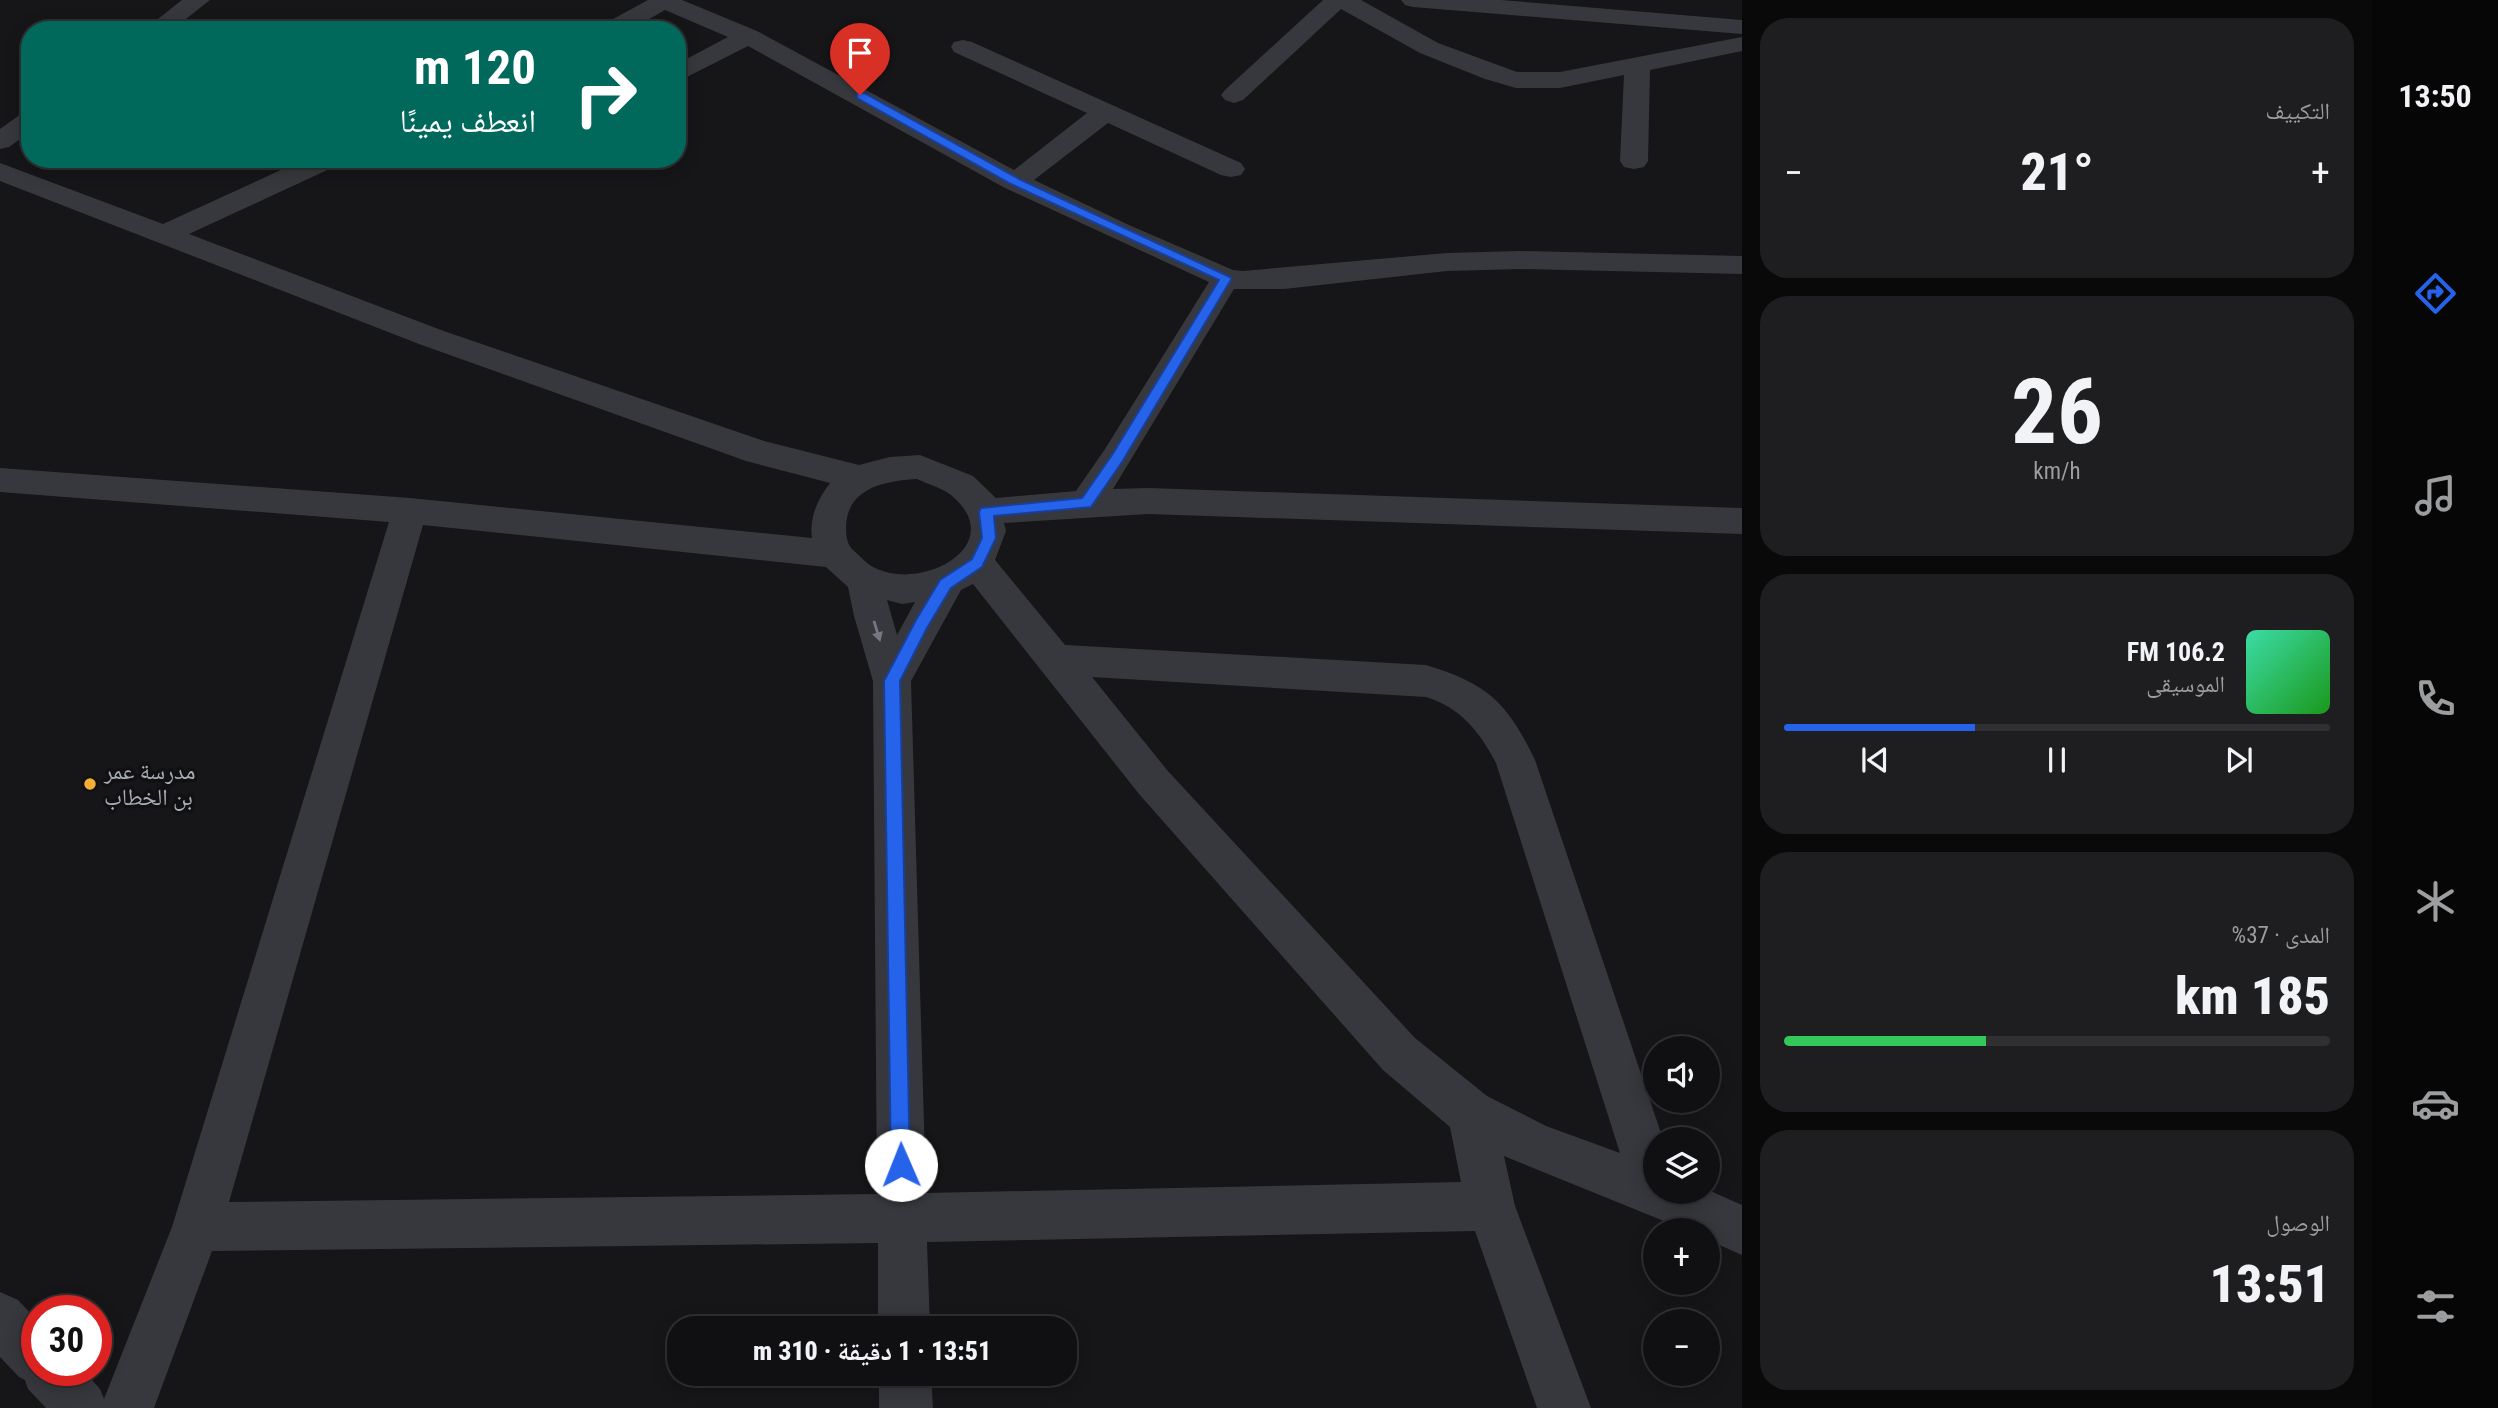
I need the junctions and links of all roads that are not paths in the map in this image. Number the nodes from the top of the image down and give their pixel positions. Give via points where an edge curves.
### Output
1 (198, 0) edge
2 (1340, 0) edge
3 (1413, 0) edge
4 (663, 1) edge
5 (169, 21) edge
6 (627, 21) edge
7 (1742, 27) edge
8 (748, 36) junction
9 (1742, 44) edge
10 (963, 47) dead end
11 (1637, 66) junction
12 (686, 69) edge
13 (1234, 95) dead end
14 (1104, 113) junction
15 (21, 126) edge
16 (0, 141) edge
17 (1634, 161) dead end
18 (308, 168) edge
19 (1231, 169) dead end
20 (0, 171) edge
21 (1015, 182) junction
22 (164, 234) junction
23 (1742, 265) edge
24 (1226, 278) junction
25 (758, 452) junction
26 (861, 478) junction
27 (0, 480) edge
28 (1086, 503) junction
29 (831, 508) junction
30 (410, 511) junction
31 (986, 512) junction
32 (1742, 521) edge
33 (835, 554) junction
34 (961, 574) junction
35 (865, 580) junction
36 (1056, 660) junction
37 (892, 681) junction
38 (1470, 1113) junction
39 (1643, 1151) edge
40 (1643, 1186) edge
41 (1685, 1204) edge
42 (1491, 1206) junction
43 (901, 1218) junction
44 (197, 1227) junction
45 (1742, 1230) edge
46 (904, 1316) edge
47 (0, 1318) edge
48 (21, 1341) edge
49 (61, 1386) edge
50 (905, 1386) edge
51 (81, 1408) edge
52 (127, 1408) edge
53 (906, 1408) edge
54 (1564, 1408) edge

1 - 5 street
2 - 11 street via 1429,48 1516,80 1560,80
2 - 13 street
3 - 7 street
4 - 6 street
4 - 8 street
8 - 12 street
8 - 21 street
9 - 11 street
10 - 14 street
11 - 17 street
14 - 19 street
14 - 21 street
15 - 16 street
18 - 22 street
20 - 22 street
21 - 24 street
22 - 25 street via 430,337
23 - 24 street via 1519,260 1256,280
24 - 28 street
25 - 26 street
25 - 29 street
26 - 29 street via 843,488
26 - 31 street via 889,468 920,467 964,485
27 - 30 street
28 - 31 street
28 - 32 street via 1314,505
29 - 33 street via 827,531
30 - 33 street
30 - 44 street
31 - 34 street via 989,538
33 - 35 street
34 - 35 street via 905,590
34 - 36 street
34 - 37 street via 921,624
35 -> 37 street
36 - 38 street via 1153,782 1399,1054
36 - 39 street via 1426,681 1452,687 1478,705 1515,760
37 - 43 street
38 - 40 street
38 - 42 street
41 - 45 street
42 - 43 street
42 - 54 street
43 - 44 street
43 - 46 street
44 - 52 street
47 - 48 street
49 - 51 street
50 - 53 street

